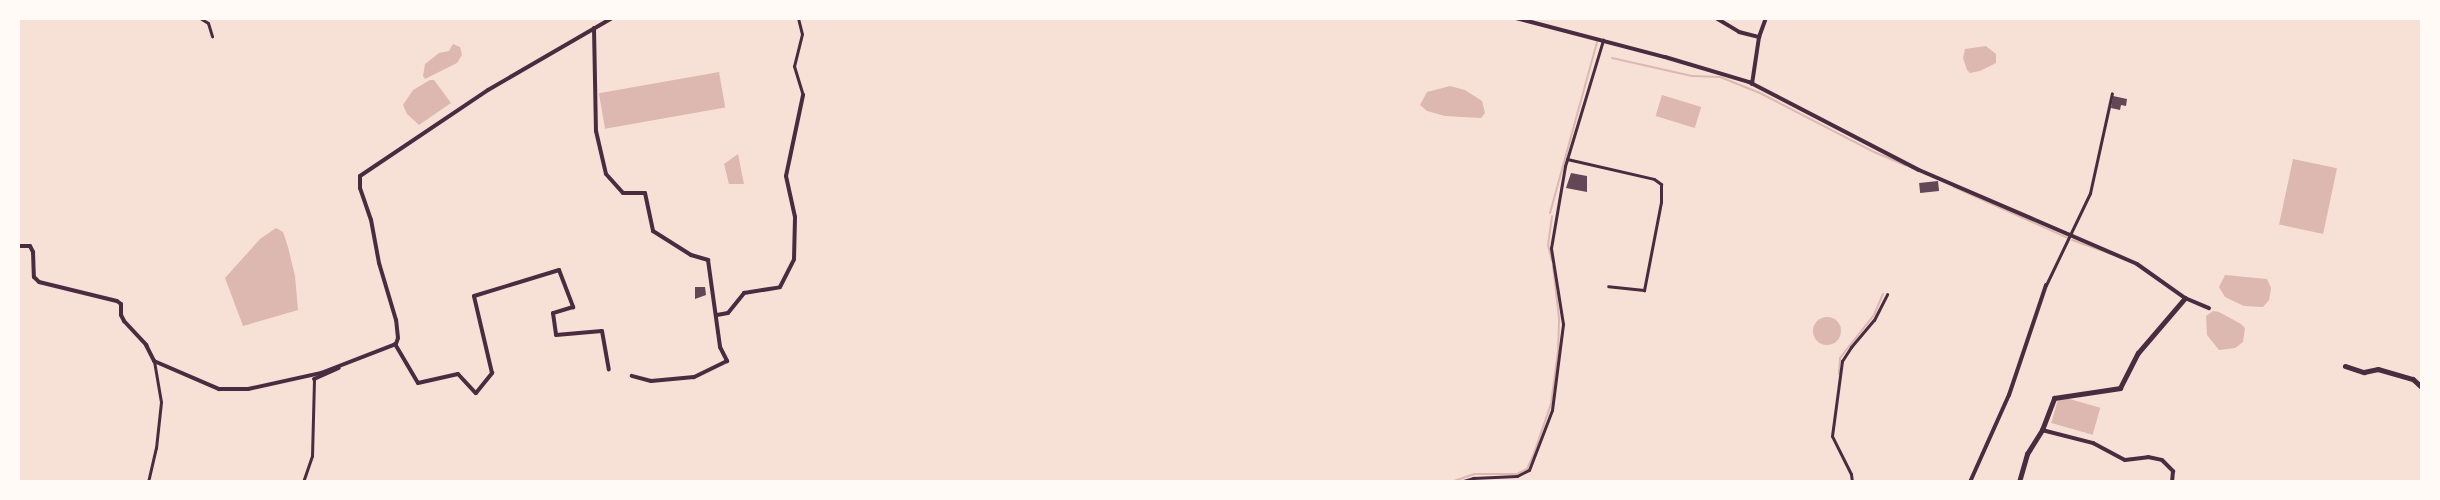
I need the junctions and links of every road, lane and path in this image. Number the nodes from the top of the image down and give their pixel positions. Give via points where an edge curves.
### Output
1 (200, 18) edge
2 (612, 18) edge
3 (798, 18) edge
4 (1516, 18) edge
5 (1716, 18) edge
6 (1766, 18) edge
7 (1523, 19) edge
8 (594, 28) junction
9 (212, 36) dead end
10 (1759, 37) junction
11 (1603, 40) junction
12 (1752, 84) junction
13 (2112, 93) dead end
14 (803, 95) joint
15 (1568, 159) junction
16 (2070, 237) junction
17 (18, 246) edge
18 (2046, 285) joint
19 (1608, 286) dead end
20 (1887, 294) dead end
21 (2185, 298) junction
22 (2209, 308) dead end
23 (717, 315) junction
24 (396, 344) junction
25 (154, 361) junction
26 (2345, 366) dead end
27 (609, 369) dead end
28 (632, 376) dead end
29 (313, 377) junction
30 (2422, 387) edge
31 (2042, 430) junction
32 (148, 482) edge
33 (303, 482) edge
34 (1460, 482) edge
35 (1852, 482) edge
36 (1970, 482) edge
37 (2019, 482) edge
38 (2172, 482) edge

1 - 9 street via 208,23
2 - 8 street
3 - 14 street via 802,34 794,66
4 - 7 street
5 - 10 street via 1739,32
6 - 10 street
7 - 11 street
8 - 23 street via 596,131 606,174 623,193 645,193 653,231 691,255 708,260
8 - 24 street via 488,90 360,176 396,320
10 - 12 street
11 - 12 street
11 - 15 street
12 - 16 street via 1919,170
13 - 16 street via 2090,193
14 - 23 street via 786,176 795,217 794,259 780,286 744,293 728,313
15 - 19 street via 1654,179 1661,184 1644,290
15 - 34 street via 1551,248 1563,324 1552,410 1529,470 1517,476
16 - 18 street
16 - 21 street via 2137,264
17 - 25 street via 30,246 34,277 39,282 121,304 124,321 146,345
18 - 36 street via 2009,395
20 - 35 street via 1874,320 1842,362 1832,435
21 - 22 street
21 - 31 main road via 2138,353 2120,388 2054,398
23 - 28 street via 720,346 727,361 694,377 651,381
24 - 27 street via 418,383 458,374 476,393 492,373 474,296 559,270 573,307 553,313 556,335 602,331
24 - 29 street
25 - 29 street via 219,389 248,389
25 - 32 street via 161,402
26 - 30 main road via 2364,372 2378,369 2413,379
29 - 33 street via 312,456
31 - 37 main road via 2027,454
31 - 38 street via 2093,444 2125,460 2162,460 2173,471

